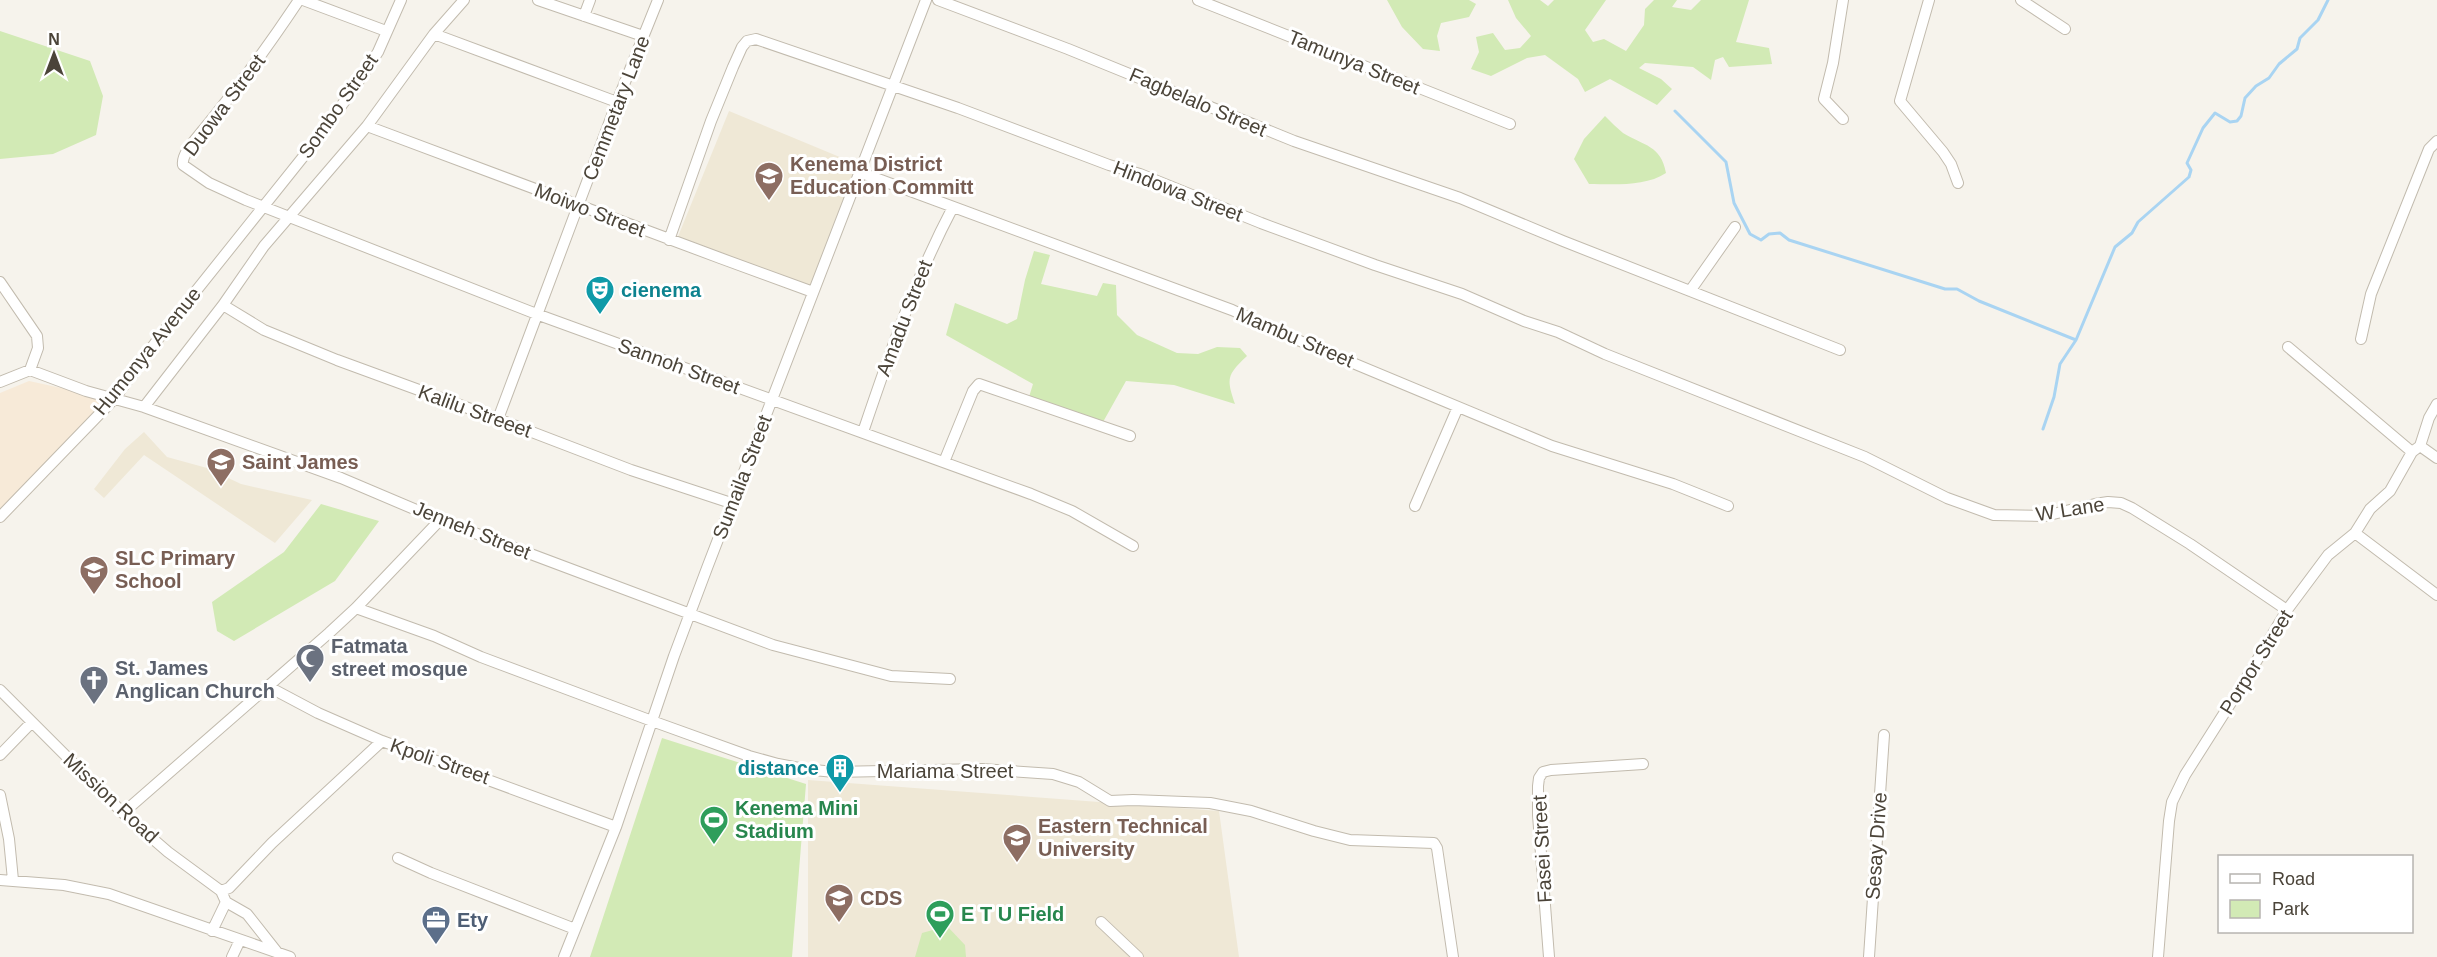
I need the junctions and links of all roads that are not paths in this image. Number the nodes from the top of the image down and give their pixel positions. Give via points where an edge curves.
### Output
1 (301, 0) edge
2 (401, 0) edge
3 (464, 0) edge
4 (538, 0) edge
5 (590, 0) edge
6 (658, 0) edge
7 (926, 0) edge
8 (938, 0) edge
9 (1200, 0) edge
10 (1843, 0) edge
11 (1929, 0) edge
12 (2022, 0) edge
13 (584, 16) junction
14 (2065, 29) dead end
15 (387, 31) junction
16 (434, 34) junction
17 (643, 36) junction
18 (894, 87) junction
19 (617, 102) junction
20 (1843, 119) dead end
21 (1510, 124) dead end
22 (367, 126) junction
23 (2437, 141) edge
24 (859, 172) junction
25 (1958, 183) dead end
26 (264, 206) junction
27 (578, 207) junction
28 (953, 207) junction
29 (289, 215) junction
30 (1735, 226) dead end
31 (669, 240) junction
32 (0, 282) edge
33 (1690, 291) junction
34 (813, 292) junction
35 (223, 304) junction
36 (539, 315) junction
37 (2361, 339) dead end
38 (2288, 347) dead end
39 (1840, 350) dead end
40 (30, 370) junction
41 (0, 382) edge
42 (114, 399) junction
43 (772, 400) junction
44 (2437, 404) edge
45 (144, 407) junction
46 (1458, 407) junction
47 (498, 419) junction
48 (862, 432) junction
49 (1130, 436) dead end
50 (2416, 449) junction
51 (2437, 458) edge
52 (944, 462) junction
53 (1901, 476) joint
54 (734, 504) junction
55 (1415, 506) dead end
56 (1728, 506) dead end
57 (0, 517) edge
58 (440, 520) junction
59 (2355, 533) junction
60 (1133, 546) dead end
61 (2437, 595) edge
62 (356, 608) junction
63 (2287, 610) junction
64 (690, 613) junction
65 (950, 679) dead end
66 (269, 687) junction
67 (0, 690) edge
68 (652, 721) junction
69 (32, 722) junction
70 (1884, 735) dead end
71 (382, 741) junction
72 (0, 755) edge
73 (1643, 764) dead end
74 (0, 795) edge
75 (123, 813) junction
76 (616, 827) junction
77 (398, 858) dead end
78 (0, 880) edge
79 (13, 880) junction
80 (223, 897) junction
81 (1101, 922) dead end
82 (575, 929) junction
83 (212, 931) junction
84 (240, 940) junction
85 (278, 952) junction
86 (232, 957) edge
87 (290, 957) edge
88 (564, 957) edge
89 (1138, 957) edge
90 (1453, 957) edge
91 (1549, 957) edge
92 (1869, 957) edge
93 (2158, 957) edge

1 - 15 street
1 - 26 street, Duowa Street via 249,74 189,148 182,163 225,191
2 - 15 street, Sombo Street
3 - 16 street
4 - 13 street
5 - 13 street
6 - 17 street, Cemmetary Lane
7 - 18 street, Sumaila Street
8 - 33 street, Fagbelalo Street via 1294,141 1460,198
9 - 21 street, Tamunya Street
10 - 20 street via 1824,96 1824,102
11 - 25 street via 1900,101 1943,152
12 - 14 street
13 - 17 street
15 - 26 street, Sombo Street via 350,94
16 - 19 street
16 - 22 street
17 - 19 street, Cemmetary Lane
18 - 24 street, Sumaila Street
18 - 31 street, Hindowa Street via 756,39 747,41 711,121
18 - 53 street, Hindowa Street via 1462,294 1865,457
19 - 27 street, Cemmetary Lane
22 - 27 street, Moiwo Street
22 - 29 street
23 - 37 street via 2429,149 2371,294
24 - 28 street, Mambu Street
24 - 34 street, Sumaila Street
26 - 29 street, Sannoh Street
26 - 42 street, Humonya Avenue
27 - 31 street, Moiwo Street
27 - 36 street, Cemmetary Lane
28 - 46 street, Mambu Street via 1232,310
28 - 48 street, Amadu Street via 910,297
29 - 35 street
29 - 36 street, Sannoh Street
30 - 33 street
31 - 34 street, Moiwo Street
32 - 40 street via 37,336 38,348
33 - 39 street, Fagbelalo Street
34 - 43 street, Sumaila Street
35 - 45 street
35 - 47 street, Kalilu Streeet via 264,330
36 - 43 street, Sannoh Street
36 - 47 street, Cemmetary Lane
38 - 50 street
40 - 41 street
40 - 42 street, Jenneh Street
42 - 45 street, Jenneh Street
42 - 57 street, Humonya Avenue
43 - 48 street, Sannoh Street
43 - 54 street, Sumaila Street
44 - 50 street, Porpor Street
45 - 58 street, Jenneh Street via 341,478
46 - 55 street
46 - 56 street, Mambu Street via 1552,446 1673,484
47 - 54 street, Kalilu Streeet
48 - 52 street, Sannoh Street
49 - 52 street via 979,384
50 - 51 street
50 - 59 street, Porpor Street via 2390,491 2370,509
52 - 60 street, Sannoh Street via 1072,511
53 - 63 street, W Lane via 1994,515 2045,516 2095,504 2121,503
54 - 64 street, Sumaila Street
58 - 62 street
58 - 64 street, Jenneh Street
59 - 61 street
59 - 63 street, Porpor Street via 2328,555
62 - 66 street
62 - 68 street, Mariama Street
63 - 93 street, Porpor Street via 2172,802
64 - 65 street, Jenneh Street via 773,645 840,664 891,676
64 - 68 street, Sumaila Street
66 - 71 street, Kpoli Street
66 - 75 street
67 - 69 street, Mission Road
68 - 76 street, Sumaila Street
68 - 90 street, Mariama Street via 749,756 804,769 982,769 1053,774 1079,782 1110,801 1210,803 1350,840 1434,843
69 - 72 street
69 - 75 street, Mission Road
70 - 92 street, Sesay Drive
71 - 76 street, Kpoli Street
71 - 80 street via 272,843
73 - 91 street, Fasei Street via 1543,771 1539,778 1538,816
74 - 79 street
75 - 80 street, Mission Road
76 - 82 street, Sumaila Street
77 - 82 street
78 - 79 street
79 - 83 street via 109,894
80 - 83 street
80 - 85 street, Mission Road via 247,914
81 - 89 street
82 - 88 street, Sumaila Street
83 - 84 street
84 - 85 street
84 - 86 street
85 - 87 street

